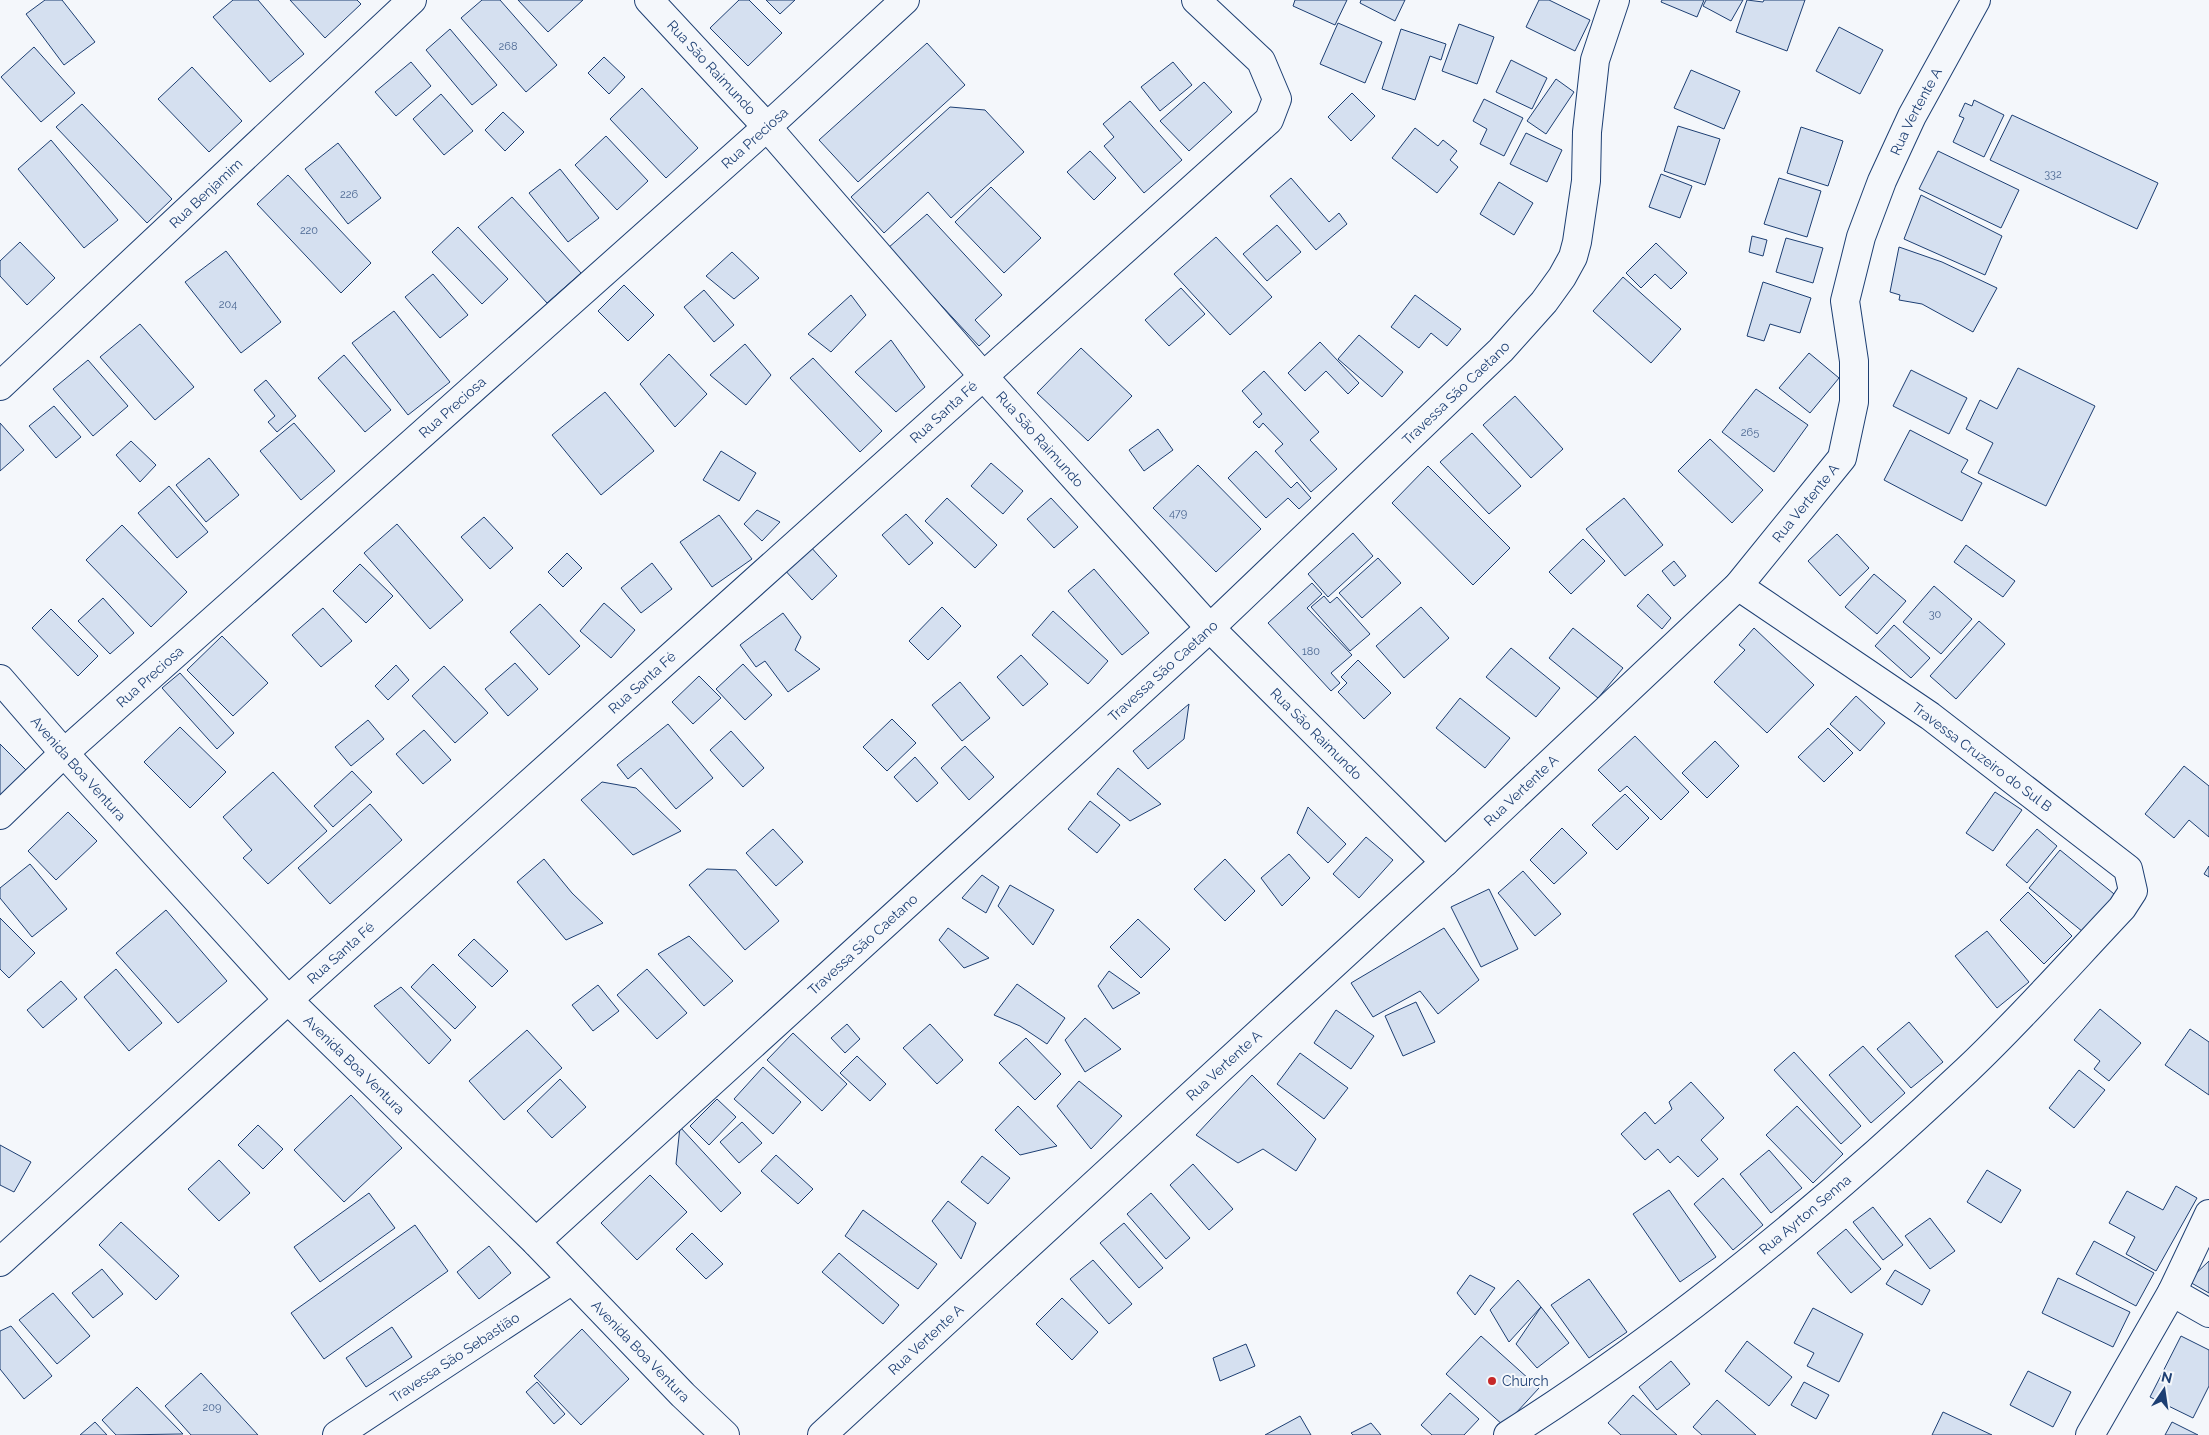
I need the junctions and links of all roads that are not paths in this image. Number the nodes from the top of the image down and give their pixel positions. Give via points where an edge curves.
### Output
1 (412, 0) edge
2 (649, 0) edge
3 (904, 0) edge
4 (1196, 0) edge
5 (1615, 0) edge
6 (1976, 0) edge
7 (767, 127) junction
8 (984, 377) junction
9 (0, 386) edge
10 (1738, 586) junction
11 (1210, 628) junction
12 (0, 679) edge
13 (64, 753) junction
14 (0, 815) edge
15 (1445, 862) junction
16 (2072, 961) joint
17 (288, 1000) junction
18 (2209, 1214) edge
19 (536, 1242) junction
20 (0, 1262) edge
21 (572, 1280) junction
22 (2172, 1292) junction
23 (2209, 1313) edge
24 (1514, 1434) edge
25 (337, 1435) edge
26 (725, 1435) edge
27 (822, 1435) edge
28 (2090, 1435) edge

1 - 9 street, Rua Benjamim
2 - 7 street, Rua São Raimundo
3 - 7 street, Rua Preciosa
4 - 8 street, Rua Santa Fé via 1261,62 1277,99 1269,120
5 - 11 street, Travessa São Caetano via 1595,60 1580,226 1572,257 1562,277 1501,350
6 - 10 street, Rua Vertente A via 1912,116 1861,237 1845,301 1854,361 1854,402 1842,458
7 - 8 street, Rua São Raimundo
7 - 13 street, Rua Preciosa
8 - 11 street, Rua São Raimundo
8 - 17 street, Rua Santa Fé
10 - 15 street, Rua Vertente A
10 - 16 street, Travessa Cruzeiro do Sul B via 1930,716 2128,869 2132,891 2122,908
11 - 15 street, Rua São Raimundo
11 - 19 street, Travessa São Caetano
12 - 13 street, Avenida Boa Ventura
13 - 14 street, Rua Preciosa
13 - 17 street, Avenida Boa Ventura
15 - 27 street, Rua Vertente A
16 - 24 street, Rua Ayrton Senna via 1968,1069 1821,1201 1655,1335
17 - 19 street, Avenida Boa Ventura
17 - 20 street, Rua Santa Fé
18 - 22 street
19 - 21 street, Avenida Boa Ventura
21 - 25 street, Travessa São Sebastião
21 - 26 street, Avenida Boa Ventura
22 - 23 street
22 - 28 street

